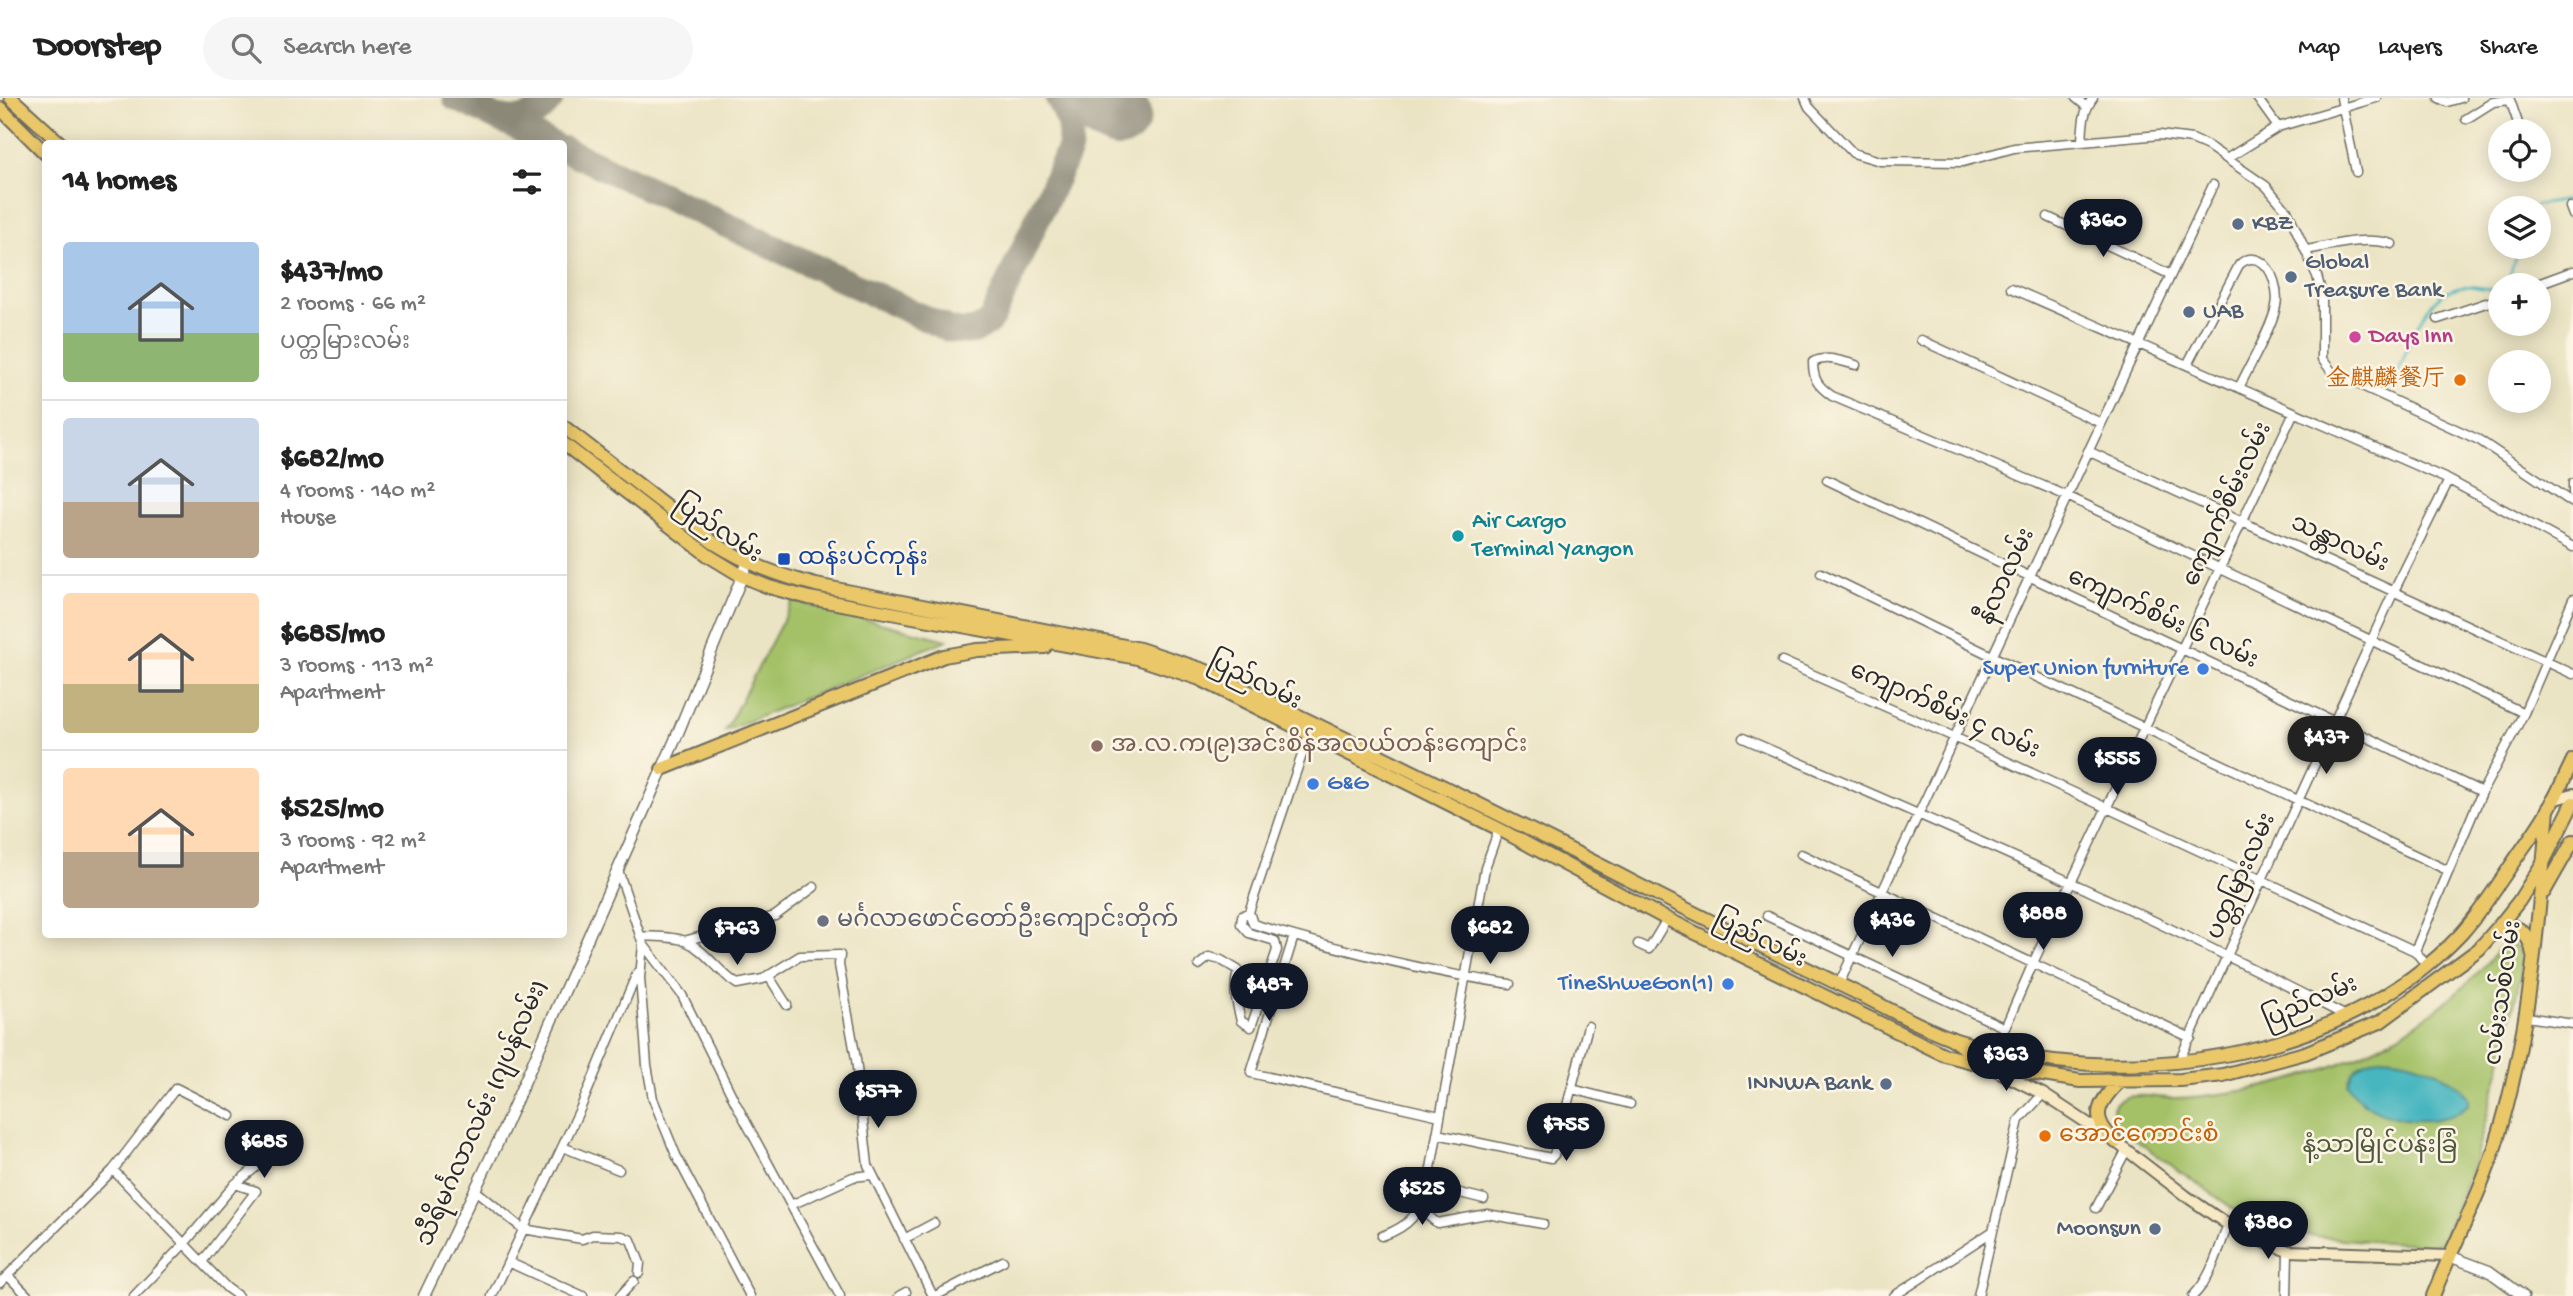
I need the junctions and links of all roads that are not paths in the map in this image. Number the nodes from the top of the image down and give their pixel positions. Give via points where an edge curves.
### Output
1 (11, 98) edge
2 (1805, 98) edge
3 (2076, 98) edge
4 (2093, 98) edge
5 (2257, 98) edge
6 (2340, 98) edge
7 (2376, 98) edge
8 (2439, 98) edge
9 (2461, 98) edge
10 (2510, 99) edge
11 (2087, 107) junction
12 (0, 108) edge
13 (2343, 108) junction
14 (2466, 119) dead end
15 (2516, 119) edge
16 (2278, 127) junction
17 (48, 132) junction
18 (45, 140) edge
19 (57, 140) edge
20 (2082, 141) junction
21 (41, 150) edge
22 (2228, 158) junction
23 (2356, 172) dead end
24 (2213, 186) dead end
25 (2048, 217) dead end
26 (2392, 244) dead end
27 (2306, 250) junction
28 (2573, 271) edge
29 (2171, 275) junction
30 (2551, 279) edge
31 (2011, 288) dead end
32 (2488, 302) edge
33 (2438, 319) dead end
34 (1921, 340) dead end
35 (2139, 344) junction
36 (1856, 365) dead end
37 (2187, 365) junction
38 (2239, 388) junction
39 (2294, 412) junction
40 (2101, 423) junction
41 (567, 429) edge
42 (567, 446) edge
43 (2088, 451) junction
44 (1827, 480) dead end
45 (2449, 480) junction
46 (2573, 482) edge
47 (2573, 494) edge
48 (2067, 496) junction
49 (2573, 503) edge
50 (2244, 522) junction
51 (2573, 547) edge
52 (748, 562) junction
53 (2221, 569) junction
54 (1821, 573) dead end
55 (742, 576) junction
56 (2029, 578) junction
57 (2394, 592) junction
58 (2572, 603) edge
59 (2372, 641) junction
60 (1075, 646) junction
61 (2182, 650) junction
62 (1992, 656) junction
63 (1782, 660) dead end
64 (2544, 663) junction
65 (2573, 674) edge
66 (2524, 713) junction
67 (2334, 723) junction
68 (2145, 728) junction
69 (1309, 734) junction
70 (1954, 737) junction
71 (1743, 738) dead end
72 (2573, 760) edge
73 (662, 769) junction
74 (2482, 792) junction
75 (2573, 794) edge
76 (2299, 801) junction
77 (2573, 803) edge
78 (2550, 805) junction
79 (2107, 808) junction
80 (1919, 814) junction
81 (1499, 829) junction
82 (2573, 841) edge
83 (1801, 854) dead end
84 (2544, 861) junction
85 (618, 870) junction
86 (2449, 872) junction
87 (2262, 881) junction
88 (2071, 883) junction
89 (814, 887) dead end
90 (1882, 892) junction
91 (2539, 902) junction
92 (1249, 912) junction
93 (1767, 916) dead end
94 (1667, 919) junction
95 (2500, 925) junction
96 (1294, 936) junction
97 (642, 940) junction
98 (684, 941) junction
99 (1638, 944) dead end
100 (2415, 951) junction
101 (2228, 955) junction
102 (2533, 956) junction
103 (1852, 957) junction
104 (2033, 963) junction
105 (1199, 965) dead end
106 (640, 966) junction
107 (2427, 966) junction
108 (768, 975) junction
109 (1465, 977) junction
110 (1510, 984) dead end
111 (1839, 984) junction
112 (787, 1005) dead end
113 (2346, 1016) junction
114 (2527, 1017) junction
115 (2573, 1024) edge
116 (1588, 1026) dead end
117 (1951, 1038) junction
118 (2191, 1038) junction
119 (2045, 1061) junction
120 (2179, 1061) junction
121 (1987, 1066) junction
122 (2116, 1066) junction
123 (2043, 1075) junction
124 (2119, 1082) junction
125 (1572, 1089) junction
126 (2041, 1093) junction
127 (1630, 1104) dead end
128 (231, 1116) dead end
129 (1440, 1116) junction
130 (1437, 1134) junction
131 (2122, 1146) junction
132 (563, 1147) junction
133 (274, 1153) dead end
134 (113, 1170) junction
135 (619, 1170) dead end
136 (871, 1175) junction
137 (235, 1184) junction
138 (1427, 1185) junction
139 (475, 1190) junction
140 (1484, 1199) dead end
141 (791, 1205) junction
142 (2096, 1208) dead end
143 (1420, 1209) junction
144 (934, 1223) dead end
145 (1543, 1224) dead end
146 (2228, 1225) junction
147 (523, 1229) junction
148 (1993, 1231) junction
149 (1382, 1236) dead end
150 (904, 1239) junction
151 (184, 1244) junction
152 (2288, 1251) junction
153 (2449, 1256) junction
154 (1003, 1261) dead end
155 (202, 1262) junction
156 (508, 1262) junction
157 (8, 1276) junction
158 (0, 1283) edge
159 (28, 1296) edge
160 (134, 1296) edge
161 (238, 1296) edge
162 (424, 1296) edge
163 (492, 1296) edge
164 (583, 1296) edge
165 (620, 1296) edge
166 (750, 1296) edge
167 (840, 1296) edge
168 (934, 1296) edge
169 (1894, 1296) edge
170 (1978, 1296) edge
171 (2193, 1296) edge
172 (2287, 1296) edge
173 (2433, 1296) edge
174 (2523, 1296) edge

1 - 17 main road
2 - 20 street via 1853,153 1880,161 1964,162 2014,148
3 - 11 street
4 - 11 street
5 - 16 street
6 - 13 street
7 - 13 street
8 - 9 street via 2447,102
10 - 14 street via 2493,102
10 - 15 street
11 - 20 street
12 - 21 main road
13 - 16 street
13 - 23 street
16 - 22 street
17 - 18 main road
17 - 19 main road
20 - 22 street via 2177,136
22 - 27 street via 2277,197
24 - 29 street, နီလာလမ်း
25 - 29 street
26 - 27 street via 2360,241
27 - 49 street via 2322,295 2322,359 2332,372 2479,440
28 - 30 street
29 - 35 street, နီလာလမ်း
31 - 35 street
32 - 33 street
34 - 40 street
35 - 37 street
35 - 40 street, နီလာလမ်း
36 - 48 street via 1817,360 1813,376 1832,396
37 - 38 street
37 - 38 street via 2239,265 2248,259 2260,261 2273,280 2277,303
38 - 39 street
39 - 45 street
39 - 50 street, ကျောက်စိမ်းလမ်း
40 - 43 street, နီလာလမ်း
41 - 52 main road, ပြည်လမ်း via 714,542
42 - 55 main road, ပြည်လမ်း via 709,556
43 - 48 street, နီလာလမ်း
43 - 50 street, သန္တာလမ်း
44 - 56 street, ကျောက်စိမ်း ၆ လမ်း
45 - 51 street
45 - 57 street, ပတ္တမြားလမ်း
46 - 47 street
48 - 53 street
48 - 56 street, နီလာလမ်း
50 - 53 street, ကျောက်စိမ်းလမ်း
50 - 57 street, သန္တာလမ်း
52 - 55 street, သီရိမင်္ဂလာလမ်း (ဂျပန်လမ်း)
52 - 111 main road, ပြည်လမ်း via 816,585 1140,649 1204,670
53 - 59 street
53 - 61 street, ကျောက်စိမ်းလမ်း
54 - 62 street
55 - 60 main road, ပြည်လမ်း via 809,598
55 - 73 street, သီရိမင်္ဂလာလမ်း (ဂျပန်လမ်း)
56 - 61 street, ကျောက်စိမ်း ၆ လမ်း
56 - 62 street, နီလာလမ်း
57 - 59 street, ပတ္တမြားလမ်း
57 - 64 street, သန္တာလမ်း
58 - 64 street
59 - 66 street
59 - 67 street, ပတ္တမြားလမ်း
60 - 69 main road, ပြည်လမ်း via 1174,669
60 - 73 main road via 944,656
61 - 67 street, ကျောက်စိမ်း ၆ လမ်း
61 - 68 street, ကျောက်စိမ်းလမ်း
62 - 68 street
62 - 70 street, နီလာလမ်း
63 - 70 street, ကျောက်စိမ်း ၄ လမ်း
64 - 65 street, သန္တာလမ်း
64 - 66 street
66 - 74 street
67 - 74 street, ကျောက်စိမ်း ၆ လမ်း
67 - 76 street, ပတ္တမြားလမ်း
68 - 76 street
68 - 79 street, ကျောက်စိမ်းလမ်း
69 - 81 main road, ပြည်လမ်း
69 - 92 street
70 - 79 street, ကျောက်စိမ်း ၄ လမ်း
70 - 80 street, နီလာလမ်း
71 - 80 street
72 - 78 main road, ပြည်လမ်း
73 - 85 street, သီရိမင်္ဂလာလမ်း (ဂျပန်လမ်း)
74 - 86 street
75 - 78 main road
76 - 86 street
76 - 87 street, ပတ္တမြားလမ်း
77 - 84 main road, ပြည်လမ်း
78 - 84 main road, လမ်းသစ်လမ်း
78 - 107 main road, ပြည်လမ်း via 2480,912
79 - 87 street, ကျောက်စိမ်း ၄ လမ်း
79 - 88 street, ကျောက်စိမ်းလမ်း
80 - 88 street
80 - 90 street, နီလာလမ်း
81 - 94 main road, ပြည်လမ်း
81 - 109 street via 1485,868
82 - 91 main road
83 - 90 street
84 - 91 main road, လမ်းသစ်လမ်း
84 - 95 main road, ပြည်လမ်း
85 - 97 street
85 - 139 street, သီရိမင်္ဂလာလမ်း (ဂျပန်လမ်း)
86 - 100 street
87 - 100 street, ကျောက်စိမ်း ၄ လမ်း
87 - 101 street, ပတ္တမြားလမ်း
88 - 101 street
88 - 104 street, ကျောက်စိမ်းလမ်း
89 - 98 street via 775,916
90 - 103 street, နီလာလမ်း
90 - 104 street
91 - 102 main road, လမ်းသစ်လမ်း
92 - 96 street via 1253,924
92 - 105 street via 1242,916 1241,924 1249,933 1275,941 1277,950 1251,1027 1241,1021 1235,998 1238,970 1209,957
93 - 103 street
94 - 99 street via 1649,949
94 - 121 main road, ပြည်လမ်း via 1945,1055
95 - 102 main road via 2512,925 2526,934
95 - 124 main road, ပြည်လမ်း via 2479,949 2368,1027 2255,1068 2181,1080
96 - 109 street
96 - 129 street via 1251,1073
97 - 98 street
97 - 106 street
97 - 141 street via 682,995
98 - 108 street via 737,984
100 - 107 street, ကျောက်စိမ်း ၄ လမ်း
101 - 113 street
101 - 118 street, ပတ္တမြားလမ်း
102 - 114 main road, လမ်းသစ်လမ်း
103 - 104 street, ကျောက်စိမ်းလမ်း via 2005,1028
103 - 111 street, နီလာလမ်း
104 - 118 street
106 - 132 street
106 - 166 street via 653,1099 676,1155
107 - 113 main road, ပြည်လမ်း
108 - 112 street
108 - 136 street via 800,956 840,955
109 - 110 street
109 - 129 street
111 - 117 main road, ပြည်လမ်း
113 - 120 main road, ပြည်လမ်း via 2252,1049
114 - 115 street
114 - 153 main road, လမ်းသစ်လမ်း via 2490,1160
116 - 125 street
117 - 119 main road, ပြည်လမ်း
117 - 121 main road, ပြည်လမ်း
118 - 120 street, ပတ္တမြားလမ်း
119 - 122 main road, ပြည်လမ်း
119 - 123 main road
120 - 122 main road, ပြည်လမ်း
121 - 123 main road, ပြည်လမ်း
121 - 126 main road
122 - 124 main road
123 - 124 main road, ပြည်လမ်း
123 - 126 main road
124 - 131 main road via 2100,1103 2099,1118 2104,1130
125 - 127 street
125 - 130 street via 1552,1158
126 - 131 main road
126 - 148 street via 2019,1120
128 - 134 street via 176,1088
129 - 130 street
130 - 138 street
131 - 142 street
131 - 146 main road
132 - 135 street
132 - 147 street
133 - 137 street
134 - 151 street
134 - 157 street
136 - 141 street via 853,1177
136 - 150 street
137 - 151 street
137 - 155 street via 256,1191
138 - 140 street
138 - 143 street
139 - 147 street
139 - 162 street, သီရိမင်္ဂလာလမ်း (ဂျပန်လမ်း)
141 - 167 street
143 - 145 street via 1437,1223 1487,1214
143 - 149 street via 1401,1229
144 - 150 street
146 - 152 main road
146 - 171 street via 2209,1275
147 - 156 street
147 - 165 street via 582,1239 593,1234 631,1240 640,1264
148 - 169 street
148 - 170 street
150 - 168 street
151 - 155 street
151 - 160 street
152 - 153 main road
152 - 172 street
153 - 173 main road, လမ်းသစ်လမ်း
153 - 174 street via 2489,1271
154 - 168 street
155 - 161 street
156 - 163 street
156 - 164 street
157 - 158 street
157 - 159 street

